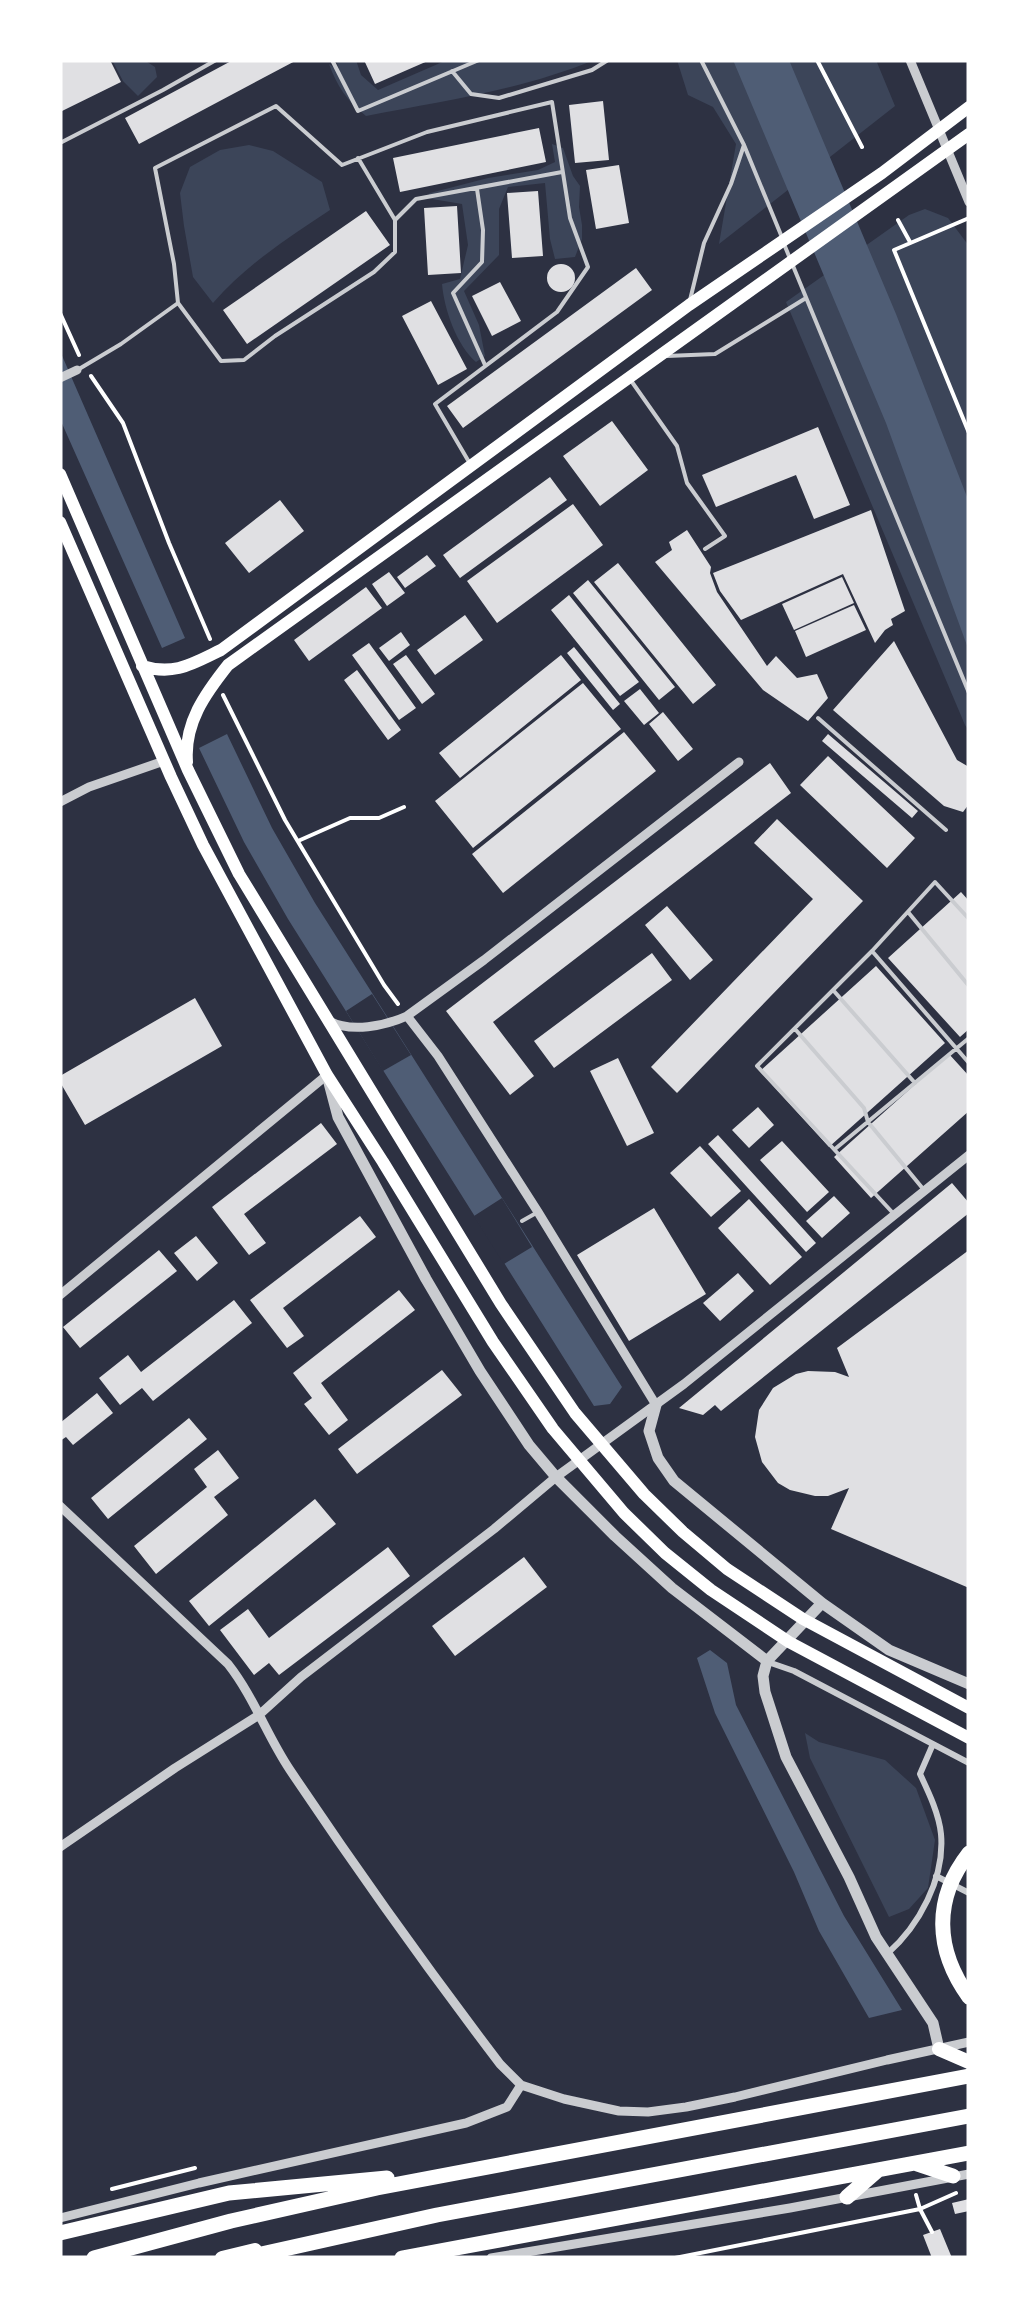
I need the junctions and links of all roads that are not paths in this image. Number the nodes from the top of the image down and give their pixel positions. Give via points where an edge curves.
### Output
1 (216, 60) edge
2 (332, 60) edge
3 (479, 60) edge
4 (608, 60) edge
5 (701, 60) edge
6 (910, 60) edge
7 (452, 71) junction
8 (969, 106) edge
9 (940, 129) junction
10 (969, 134) edge
11 (60, 143) edge
12 (744, 145) junction
13 (948, 150) junction
14 (358, 158) junction
15 (562, 172) junction
16 (477, 189) junction
17 (969, 202) edge
18 (394, 220) junction
19 (806, 298) junction
20 (178, 303) junction
21 (689, 305) junction
22 (656, 357) junction
23 (484, 365) junction
24 (80, 368) joint
25 (628, 377) junction
26 (60, 378) edge
27 (471, 466) junction
28 (60, 474) edge
29 (60, 522) edge
30 (705, 549) dead end
31 (142, 666) junction
32 (969, 693) edge
33 (818, 718) dead end
34 (164, 761) junction
35 (739, 762) dead end
36 (188, 770) junction
37 (60, 802) edge
38 (946, 830) dead end
39 (908, 912) junction
40 (969, 920) edge
41 (872, 951) junction
42 (969, 986) edge
43 (833, 990) junction
44 (407, 1016) junction
45 (326, 1019) junction
46 (794, 1028) junction
47 (969, 1038) edge
48 (956, 1048) junction
49 (969, 1063) edge
50 (327, 1075) junction
51 (915, 1083) junction
52 (868, 1122) junction
53 (836, 1149) junction
54 (969, 1155) edge
55 (924, 1190) junction
56 (538, 1212) junction
57 (894, 1215) junction
58 (522, 1221) dead end
59 (60, 1295) edge
60 (656, 1405) junction
61 (556, 1477) junction
62 (60, 1506) edge
63 (822, 1603) junction
64 (767, 1661) junction
65 (969, 1684) edge
66 (969, 1708) edge
67 (259, 1716) junction
68 (969, 1738) edge
69 (933, 1744) junction
70 (969, 1763) edge
71 (60, 1847) edge
72 (969, 1853) edge
73 (936, 1876) junction
74 (969, 1893) edge
75 (888, 1954) junction
76 (969, 1997) edge
77 (969, 2042) edge
78 (938, 2049) junction
79 (969, 2062) edge
80 (969, 2079) edge
81 (521, 2085) junction
82 (969, 2113) edge
83 (969, 2153) edge
84 (913, 2163) junction
85 (486, 2167) junction
86 (879, 2170) junction
87 (961, 2175) edge
88 (847, 2197) junction
89 (60, 2218) edge
90 (60, 2233) edge
91 (94, 2258) edge
92 (116, 2258) edge
93 (222, 2258) edge
94 (244, 2258) edge
95 (402, 2258) edge
96 (491, 2258) edge

1 - 11 lane
2 - 7 lane via 358,111
3 - 7 lane
4 - 7 lane via 499,98 472,94
5 - 12 lane
6 - 9 street
8 - 9 main road
9 - 13 street
9 - 21 main road
10 - 13 main road
12 - 19 lane
12 - 21 lane via 704,244
13 - 17 street
13 - 22 main road
14 - 15 lane via 426,132 552,102
14 - 18 lane
14 - 20 lane via 342,164 276,106 154,168
15 - 16 lane
15 - 23 lane via 588,266 557,312
16 - 18 lane via 416,199
16 - 23 lane via 482,262 454,293
18 - 20 lane via 394,252 374,272 244,360 221,360
19 - 22 lane via 715,354
19 - 32 lane
20 - 24 lane
21 - 27 main road
22 - 25 main road
23 - 27 lane via 435,404
24 - 26 street
25 - 30 lane via 677,446 687,483 725,536
25 - 36 main road via 228,665 200,700 189,732
27 - 31 main road via 215,653 180,669
28 - 31 main road
29 - 34 main road
31 - 36 main road
33 - 38 lane
34 - 37 street
34 - 50 main road
35 - 44 street
36 - 45 main road via 239,874
39 - 40 lane via 935,882
39 - 41 lane
39 - 42 lane
41 - 43 lane
41 - 48 lane
43 - 46 lane
43 - 51 lane
44 - 45 street via 350,1028
44 - 56 street
45 - 66 main road via 559,1392 663,1514 776,1602
46 - 52 lane via 864,1108
46 - 53 lane via 757,1066
47 - 48 lane
48 - 49 lane
48 - 51 lane
50 - 59 street
50 - 61 street via 338,1117 426,1279 529,1446
50 - 68 main road via 537,1407 644,1533 762,1625
51 - 52 lane
52 - 53 lane
52 - 55 lane
53 - 57 lane
54 - 55 street
55 - 57 street
56 - 58 lane
56 - 60 street
57 - 60 street
60 - 61 street
60 - 63 street via 649,1431 674,1480
61 - 64 street via 672,1588
61 - 67 street
62 - 67 street via 228,1664
63 - 64 street
63 - 65 street via 889,1650
64 - 69 street
64 - 75 street via 764,1692 786,1757
67 - 71 street
67 - 81 street via 365,1881
69 - 70 street
69 - 73 street via 920,1774 941,1831
72 - 76 highway via 950,1880 942,1915 951,1966
73 - 74 street
73 - 75 street via 929,1898
75 - 78 street via 932,2023
77 - 78 street
78 - 79 main road
78 - 81 street via 665,2110 594,2107
80 - 85 highway
80 - 92 main road via 396,2190
81 - 89 street via 507,2106 466,2123
82 - 93 main road via 455,2207
82 - 94 highway
83 - 84 highway
84 - 86 highway
84 - 87 highway
85 - 90 highway via 229,2193
85 - 91 highway via 294,2206
86 - 88 highway
86 - 95 highway
87 - 88 street
88 - 96 street

